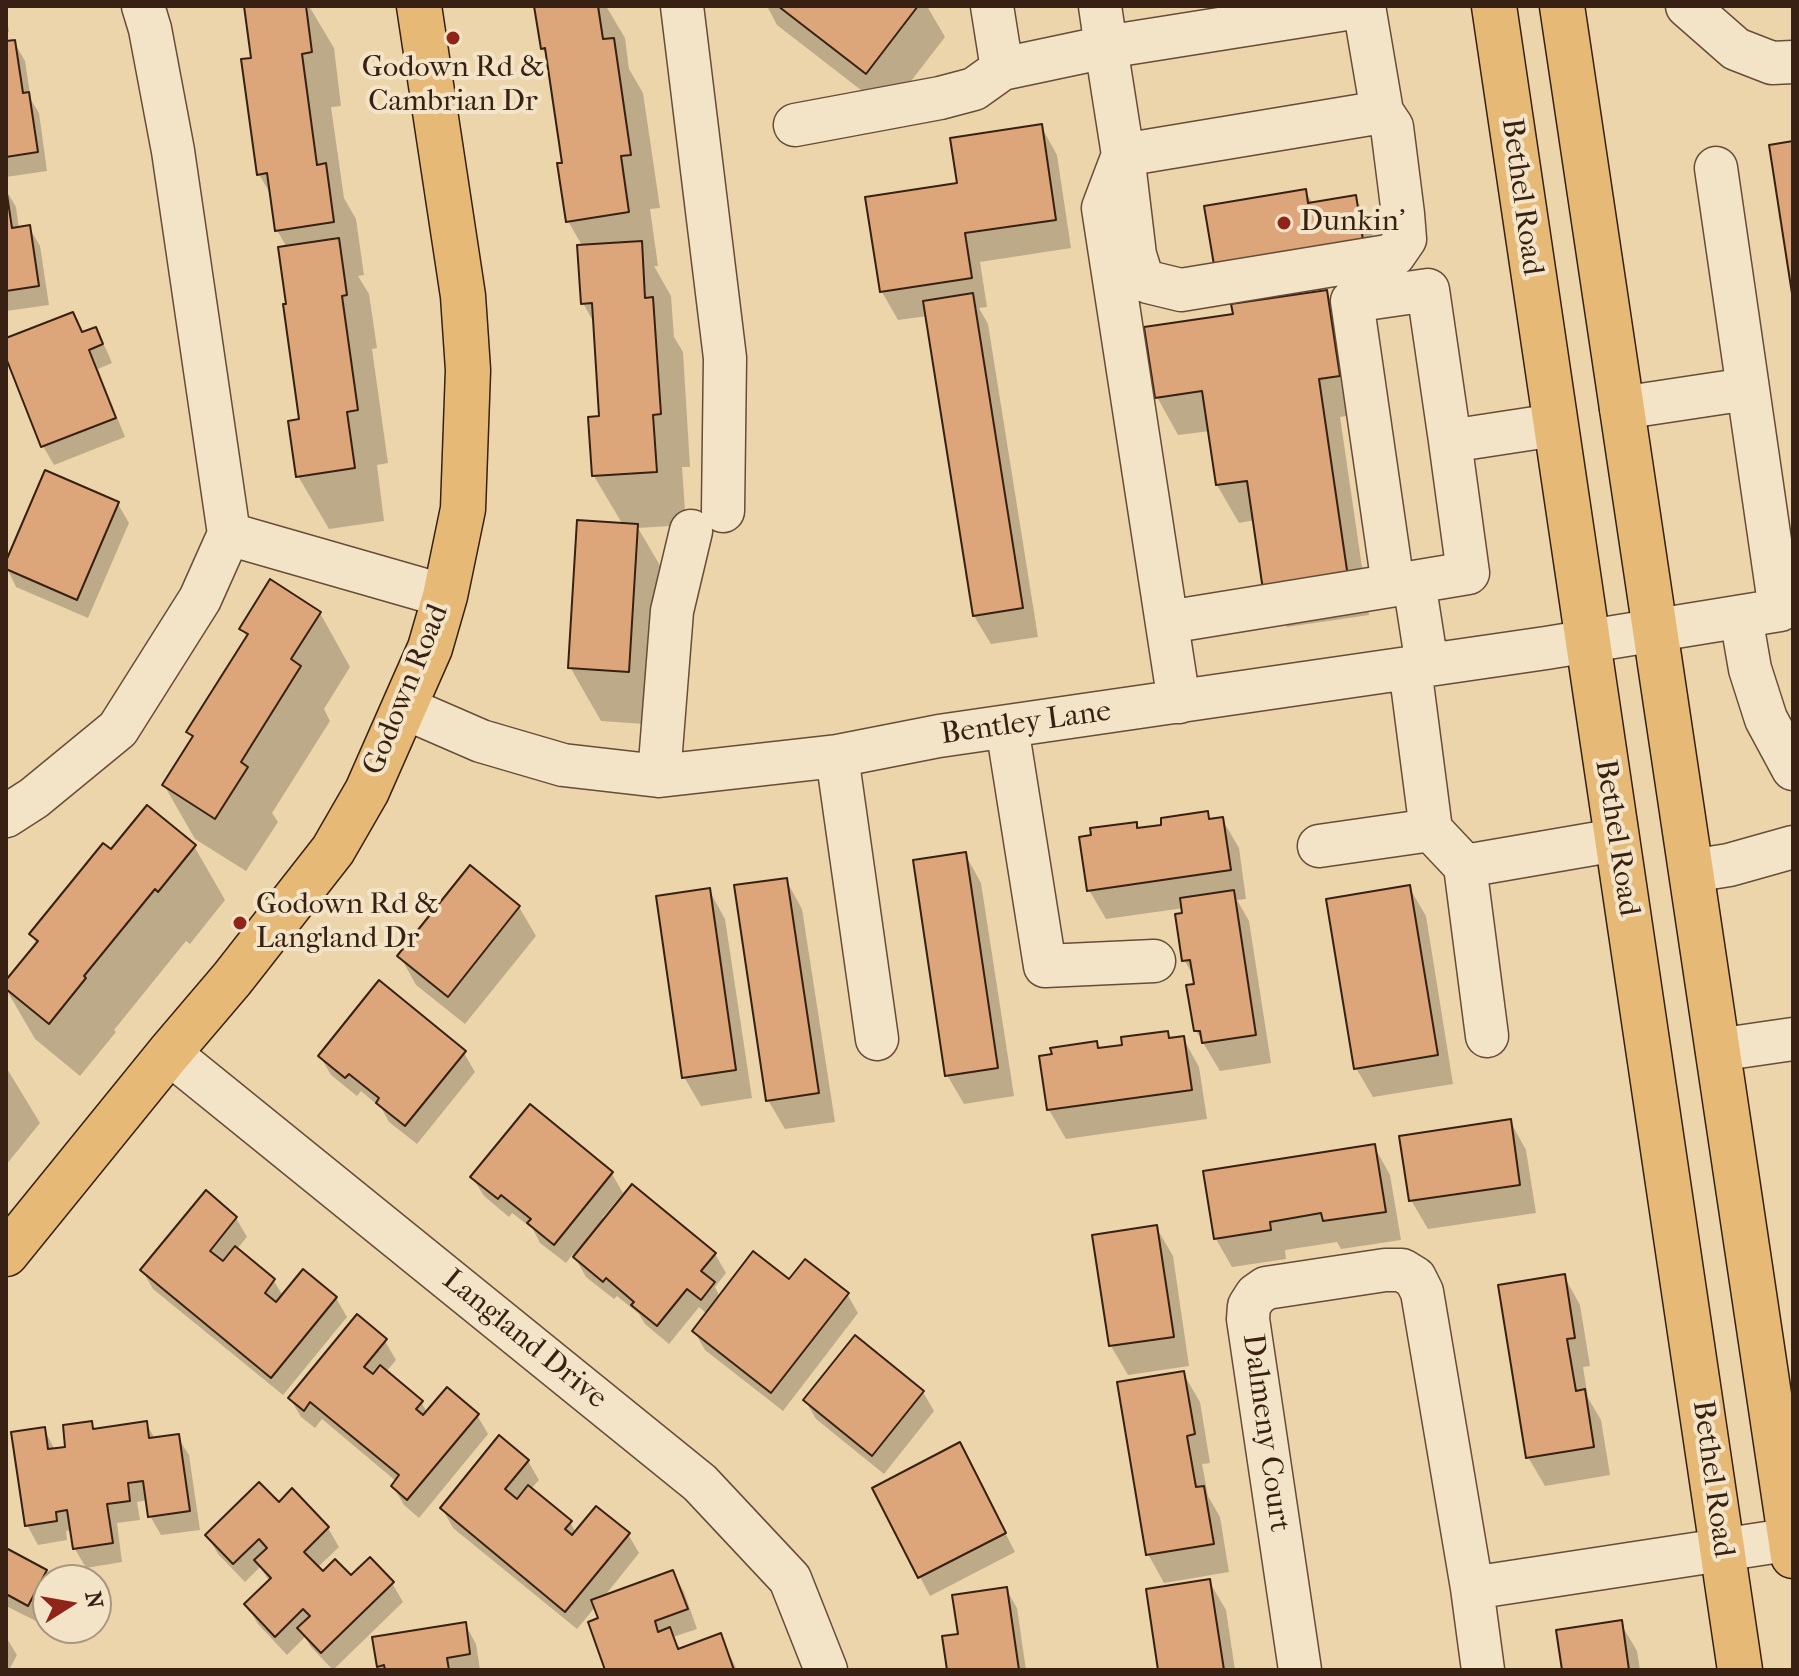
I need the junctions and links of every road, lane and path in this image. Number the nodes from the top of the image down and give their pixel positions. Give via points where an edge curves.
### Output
1 (143, 6) edge
2 (419, 6) edge
3 (682, 6) edge
4 (992, 6) edge
5 (1100, 6) edge
6 (1364, 6) edge
7 (1494, 6) edge
8 (1562, 6) edge
9 (1687, 6) edge
10 (1106, 47) junction
11 (1793, 62) edge
12 (1002, 69) junction
13 (1382, 112) junction
14 (795, 125) dead end
15 (1123, 155) junction
16 (1716, 168) dead end
17 (1747, 389) junction
18 (1621, 408) junction
19 (1555, 425) junction
20 (1450, 441) junction
21 (229, 534) junction
22 (1403, 584) junction
23 (445, 596) junction
24 (1741, 617) junction
25 (1168, 622) junction
26 (1654, 630) junction
27 (1586, 642) junction
28 (1418, 667) junction
29 (1179, 702) junction
30 (405, 708) junction
31 (1007, 727) junction
32 (837, 756) junction
33 (1793, 769) edge
34 (659, 776) junction
35 (6, 816) edge
36 (1431, 830) junction
37 (1616, 840) junction
38 (1319, 846) dead end
39 (1793, 847) edge
40 (1465, 866) junction
41 (1691, 871) junction
42 (1154, 961) dead end
43 (1487, 1036) dead end
44 (877, 1039) dead end
45 (1793, 1039) edge
46 (1717, 1050) junction
47 (169, 1053) junction
48 (6, 1254) edge
49 (1792, 1545) edge
50 (1722, 1551) junction
51 (1472, 1588) junction
52 (826, 1670) edge
53 (1300, 1670) edge
54 (1483, 1670) edge
55 (1740, 1670) edge

1 - 21 street via 173,151
2 - 23 main road, Godown Road via 463,296 468,370 463,509
3 - 34 street via 725,358 707,521 672,611
4 - 12 street
5 - 10 street
6 - 10 street
6 - 13 street
7 - 19 main road, Bethel Road
8 - 18 main road
9 - 11 street via 1736,49 1772,63
10 - 12 street
10 - 15 street
12 - 14 street via 974,89
13 - 15 street
13 - 15 street via 1392,127 1405,239 1394,255 1379,259 1181,290 1148,282 1135,255
15 - 25 street via 1103,208
16 - 17 street
17 - 18 street
17 - 24 street, Bentley Lane via 1780,610
18 - 26 main road
19 - 20 street
19 - 27 main road, Bethel Road
20 - 22 street via 1468,573
20 - 22 street via 1428,290 1352,301
21 - 23 street
21 - 35 street via 200,599 118,729
22 - 25 street
22 - 28 street
23 - 30 main road, Godown Road
24 - 26 street, Bentley Lane
24 - 33 street via 1766,719
25 - 29 street
26 - 27 street, Bentley Lane
26 - 41 main road
27 - 28 street, Bentley Lane
27 - 37 main road, Bethel Road
28 - 29 street, Bentley Lane
28 - 36 street
29 - 31 street, Bentley Lane
30 - 34 street, Bentley Lane via 481,741 563,765
30 - 47 main road, Godown Road via 333,850
31 - 32 street, Bentley Lane
31 - 42 street via 1045,966
32 - 34 street, Bentley Lane
32 - 44 street
36 - 38 street
36 - 40 street
37 - 40 street
37 - 50 main road, Bethel Road
39 - 41 street
40 - 43 street
41 - 46 main road
45 - 46 street
46 - 49 main road
47 - 48 main road, Godown Road
47 - 52 street, Langland Drive via 700,1483 790,1579
49 - 50 street
50 - 51 street
50 - 55 main road, Bethel Road
51 - 53 street, Dalmeny Court via 1422,1292 1415,1278 1402,1270 1385,1270 1266,1288 1249,1306 1248,1319
51 - 54 street, Dalmeny Court

